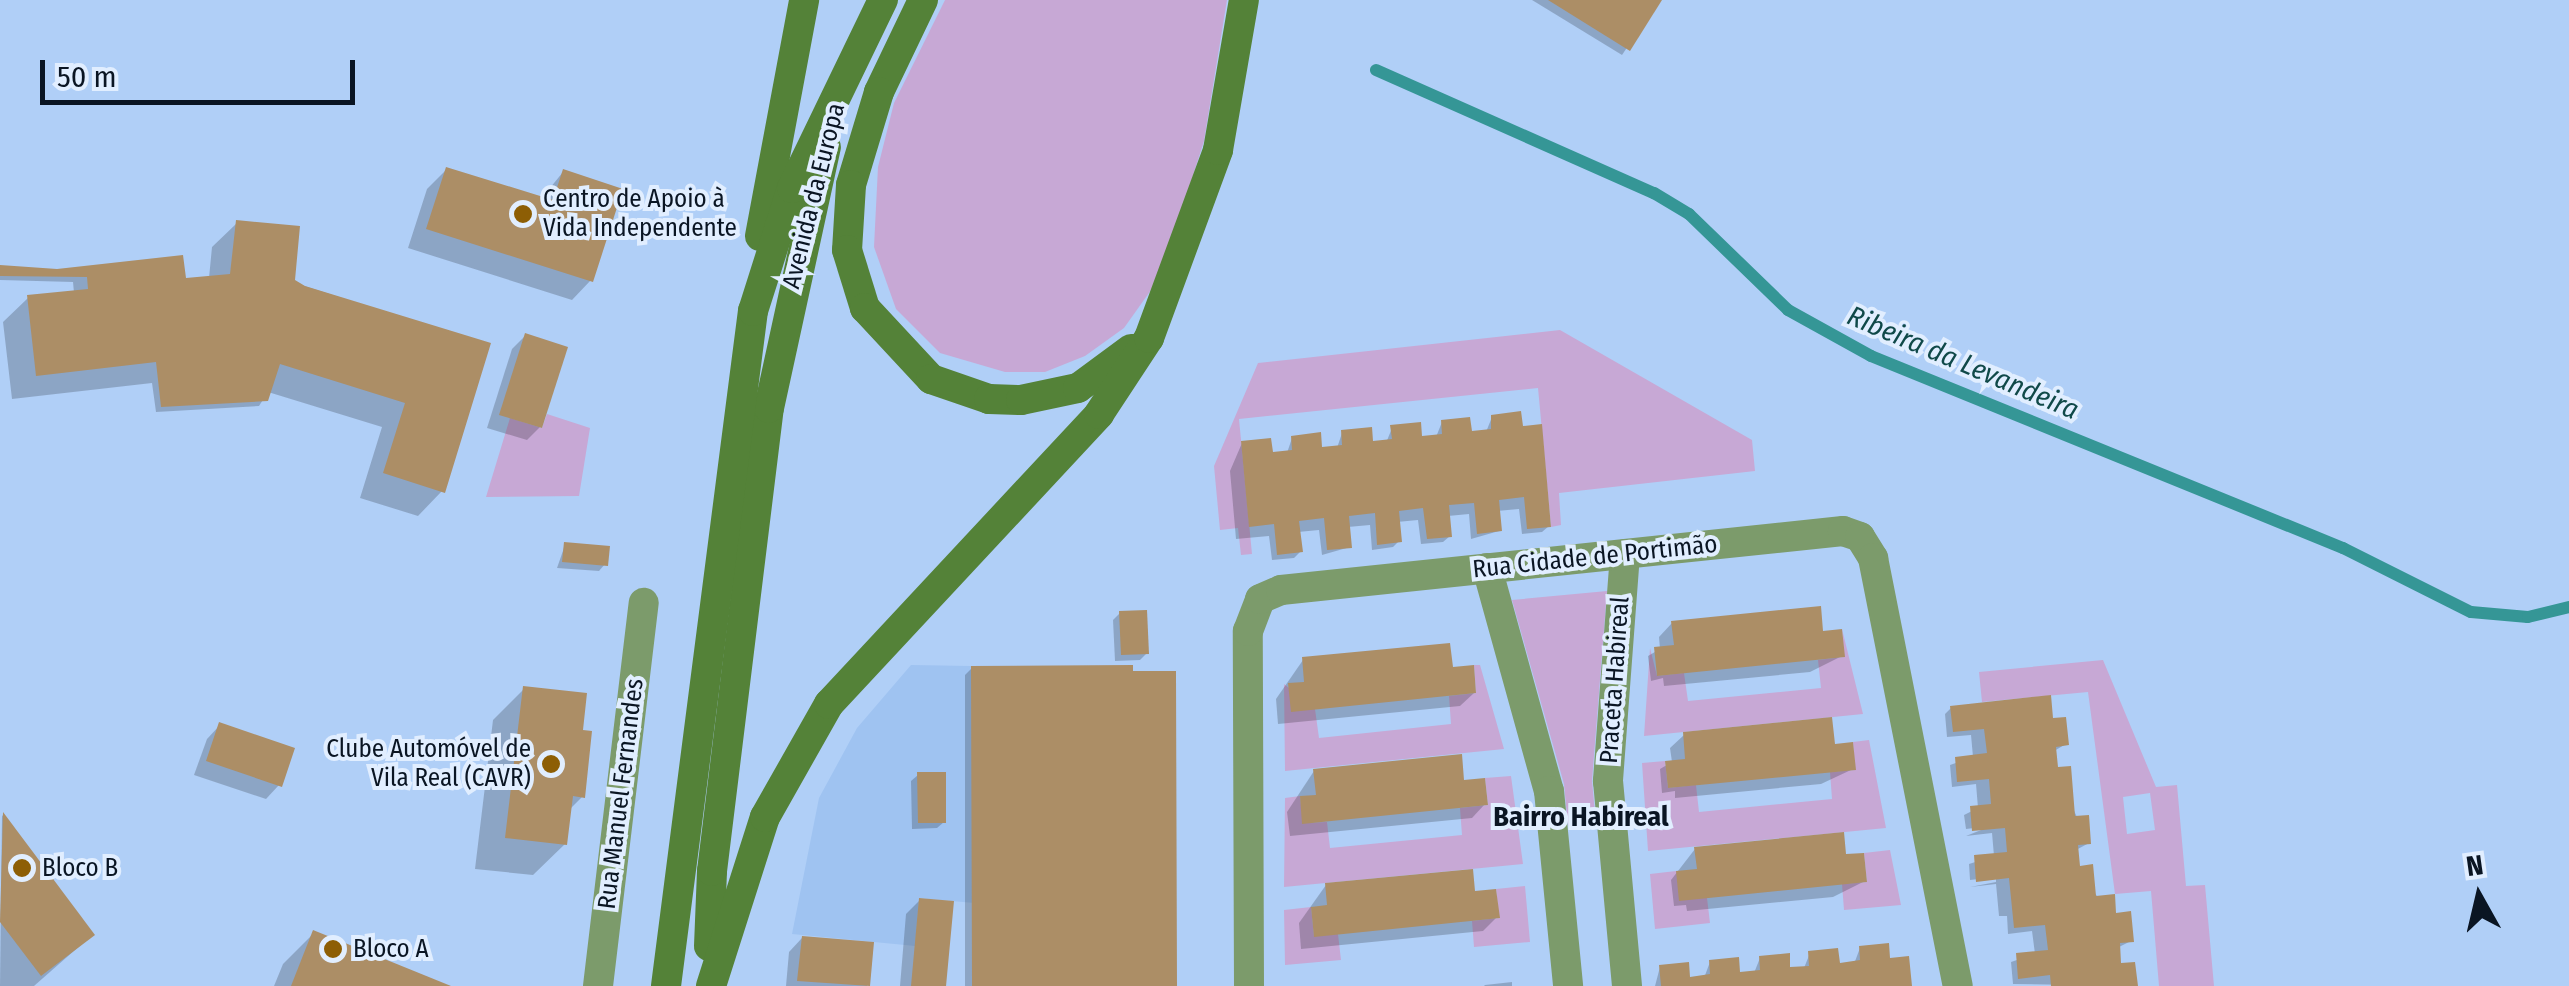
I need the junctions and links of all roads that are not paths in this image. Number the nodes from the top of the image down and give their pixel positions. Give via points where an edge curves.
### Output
1 (804, 0) edge
2 (884, 0) edge
3 (923, 0) edge
4 (1244, 0) edge
5 (842, 86) junction
6 (1168, 293) junction
7 (745, 353) junction
8 (1625, 554) junction
9 (1487, 568) junction
10 (644, 603) dead end
11 (598, 986) edge
12 (666, 986) edge
13 (709, 986) edge
14 (1249, 986) edge
15 (1568, 986) edge
16 (1627, 986) edge
17 (1958, 986) edge

1 - 7 main road
2 - 5 main road
3 - 6 main road via 867,124 847,217 852,280 884,335 931,379 959,392 1005,400 1050,396 1078,388 1123,359
4 - 6 main road via 1218,150
5 - 7 main road, Avenida da Europa via 775,234
5 - 13 main road, Avenida da Europa via 772,389 712,871
6 - 13 main road via 1137,360 1099,414 866,658 811,731 754,847
7 - 12 main road, Avenida da Europa
8 - 9 street, Rua Cidade de Portimão
8 - 16 street, Praceta Habireal via 1608,781
8 - 17 street, Rua Cidade de Portimão via 1843,532 1868,546
9 - 14 street, Rua Cidade de Portimão via 1276,591 1253,607
9 - 15 street via 1549,791
10 - 11 street, Rua Manuel Fernandes

